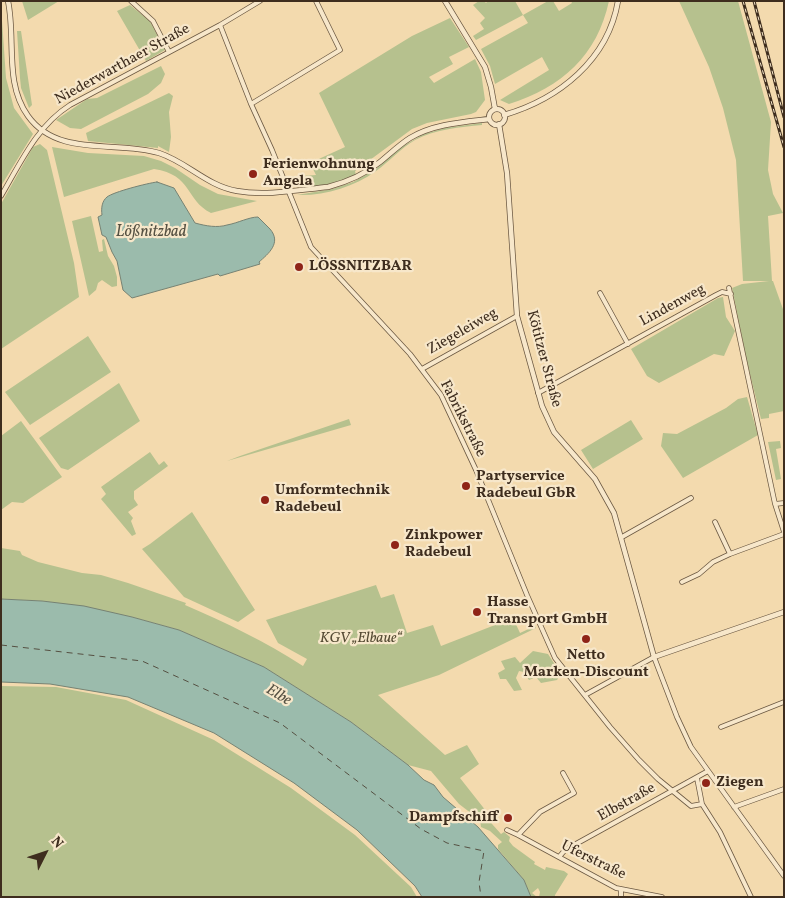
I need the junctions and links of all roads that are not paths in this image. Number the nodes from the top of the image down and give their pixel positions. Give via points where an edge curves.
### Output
1 (8, 1) edge
2 (131, 1) edge
3 (260, 1) edge
4 (316, 1) edge
5 (445, 1) edge
6 (618, 1) edge
7 (220, 25) junction
8 (169, 52) junction
9 (251, 104) junction
10 (495, 109) junction
11 (504, 115) junction
12 (489, 119) junction
13 (499, 124) junction
14 (42, 129) junction
15 (287, 191) junction
16 (1, 196) edge
17 (729, 288) dead end
18 (600, 294) dead end
19 (730, 294) junction
20 (517, 316) junction
21 (628, 344) junction
22 (422, 369) junction
23 (538, 393) junction
24 (691, 498) dead end
25 (784, 503) edge
26 (775, 504) junction
27 (715, 522) dead end
28 (784, 533) edge
29 (622, 537) junction
30 (730, 554) junction
31 (682, 582) dead end
32 (784, 612) edge
33 (654, 657) junction
34 (585, 695) junction
35 (784, 702) edge
36 (721, 727) dead end
37 (708, 771) junction
38 (563, 773) dead end
39 (697, 778) junction
40 (784, 790) edge
41 (672, 791) junction
42 (702, 804) junction
43 (734, 807) junction
44 (508, 830) dead end
45 (518, 835) junction
46 (559, 857) junction
47 (784, 876) edge
48 (621, 889) junction
49 (621, 897) edge
50 (662, 897) edge
51 (751, 897) edge

1 - 14 street via 17,94 28,116
2 - 8 street via 153,21
3 - 7 street, Niederwarthaer Straße
4 - 9 street via 340,50
5 - 10 street via 485,67
6 - 11 street via 606,39 580,73 550,96
7 - 8 street, Niederwarthaer Straße
7 - 9 street, Fabrikstraße
8 - 14 street, Niederwarthaer Straße via 70,104
9 - 15 street, Fabrikstraße
10 - 11 street
10 - 12 street
11 - 13 street
12 - 13 street
12 - 15 street via 420,133 367,172 348,181 328,187
13 - 20 street, Kötitzer Straße via 508,173
14 - 15 street via 74,144 158,153 208,181 235,191
14 - 16 street, Niederwarthaer Straße
15 - 22 street, Fabrikstraße via 316,253
17 - 19 street
18 - 21 street, Lindenweg
19 - 21 street, Lindenweg via 722,292
19 - 26 street
20 - 22 street, Ziegeleiweg
20 - 23 street, Kötitzer Straße
21 - 23 street, Lindenweg
22 - 34 street, Fabrikstraße via 441,395 472,460 555,658
23 - 29 street, Kötitzer Straße via 554,432 600,487
24 - 29 street
25 - 26 street
26 - 28 street
27 - 30 street
28 - 30 street
29 - 33 street, Kötitzer Straße
30 - 31 street
32 - 33 street
33 - 34 street
33 - 37 street, Kötitzer Straße via 687,738
34 - 41 street, Fabrikstraße via 640,760
35 - 36 street
37 - 39 street, Elbstraße
37 - 43 street, Kötitzer Straße
38 - 45 street via 574,794 540,812
39 - 41 street, Elbstraße
39 - 42 street
40 - 43 street
41 - 42 street, Fabrikstraße via 691,806
41 - 46 street, Elbstraße via 565,850
42 - 51 street via 720,832
43 - 47 street, Kötitzer Straße
44 - 45 street, Uferstraße
45 - 46 street, Uferstraße
46 - 48 street, Uferstraße
48 - 49 street
48 - 50 street, Uferstraße

